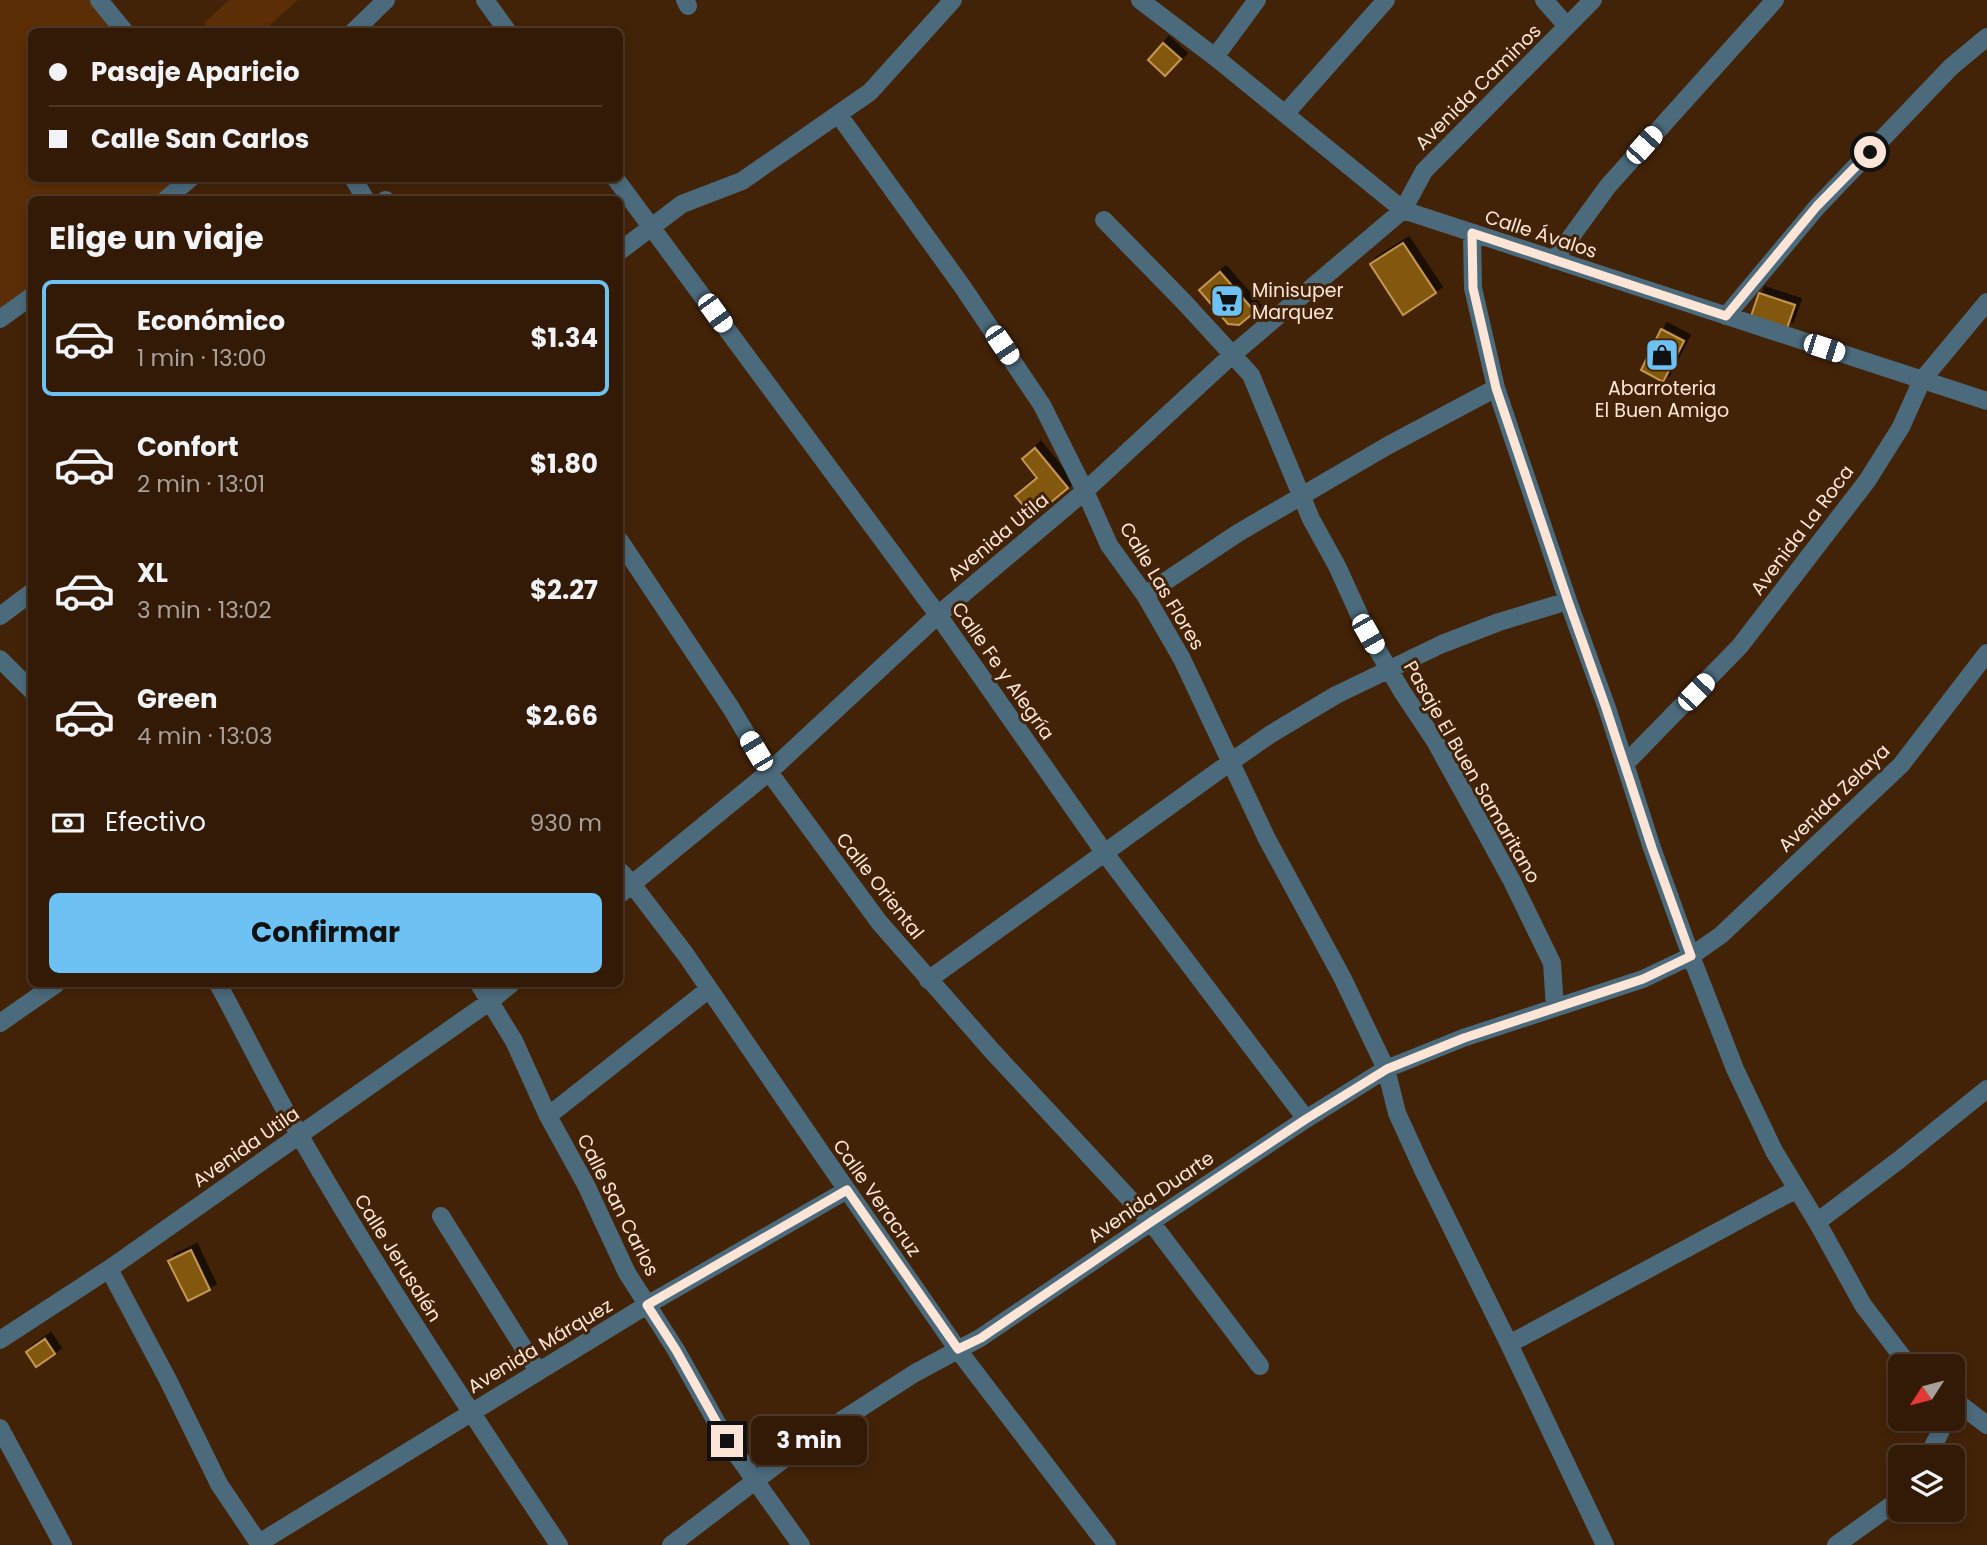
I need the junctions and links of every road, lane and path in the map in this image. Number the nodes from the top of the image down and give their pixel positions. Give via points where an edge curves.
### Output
1 (99, 0) edge
2 (386, 0) edge
3 (485, 0) edge
4 (953, 0) edge
5 (1139, 0) edge
6 (1258, 0) edge
7 (1387, 0) edge
8 (1544, 0) edge
9 (1593, 0) edge
10 (1775, 0) edge
11 (1567, 26) junction
12 (122, 28) edge
13 (357, 28) edge
14 (505, 28) edge
15 (1987, 37) edge
16 (1215, 57) junction
17 (838, 114) junction
18 (1285, 114) junction
19 (186, 182) edge
20 (618, 182) edge
21 (170, 196) edge
22 (1403, 210) junction
23 (1104, 220) dead end
24 (651, 227) junction
25 (1472, 233) junction
26 (623, 249) edge
27 (1554, 260) junction
28 (28, 299) edge
29 (1987, 302) edge
30 (1726, 316) junction
31 (0, 319) edge
32 (1232, 355) junction
33 (1922, 380) junction
34 (1496, 388) junction
35 (1987, 401) edge
36 (1085, 491) junction
37 (1302, 496) junction
38 (623, 546) edge
39 (28, 595) edge
40 (1145, 595) junction
41 (1568, 601) junction
42 (938, 615) junction
43 (0, 616) edge
44 (1987, 653) edge
45 (0, 659) edge
46 (1390, 671) junction
47 (28, 687) edge
48 (1232, 761) junction
49 (1625, 764) junction
50 (769, 772) junction
51 (1104, 852) junction
52 (624, 883) edge
53 (1691, 956) junction
54 (928, 980) junction
55 (52, 987) edge
56 (220, 987) edge
57 (481, 987) edge
58 (507, 987) edge
59 (709, 989) junction
60 (489, 1002) junction
61 (1555, 1008) junction
62 (0, 1023) edge
63 (1387, 1069) junction
64 (1987, 1089) edge
65 (548, 1116) junction
66 (1306, 1119) junction
67 (299, 1136) junction
68 (1797, 1189) junction
69 (847, 1190) junction
70 (441, 1216) dead end
71 (1151, 1222) junction
72 (1817, 1222) junction
73 (109, 1269) junction
74 (647, 1305) junction
75 (0, 1339) edge
76 (1509, 1343) junction
77 (958, 1349) junction
78 (1900, 1354) edge
79 (1260, 1366) dead end
80 (538, 1371) junction
81 (1965, 1410) edge
82 (471, 1412) junction
83 (1987, 1425) edge
84 (0, 1428) edge
85 (755, 1482) junction
86 (1888, 1508) edge
87 (259, 1544) edge
88 (63, 1545) edge
89 (559, 1545) edge
90 (671, 1545) edge
91 (801, 1545) edge
92 (1107, 1545) edge
93 (1605, 1545) edge
94 (1836, 1545) edge

1 - 12 street
2 - 13 street
3 - 14 street
4 - 17 street via 870,92
5 - 16 street, Calle Ávalos
6 - 16 street
7 - 18 street
8 - 11 street
9 - 11 street, Avenida Caminos
10 - 27 street via 1608,186
11 - 22 street, Avenida Caminos via 1423,171
15 - 30 street via 1951,67 1817,206
16 - 18 street, Calle Ávalos
17 - 24 street via 742,181 682,204
17 - 36 street, Calle Las Flores via 1042,405
18 - 22 street, Calle Ávalos
19 - 21 street
20 - 24 street, Calle Fe y Alegría
22 - 25 street, Calle Ávalos
22 - 32 street, Avenida Utila
23 - 32 street, Pasaje El Buen Samaritano
24 - 26 street
24 - 42 street, Calle Fe y Alegría
25 - 27 street, Calle Ávalos
25 - 34 street via 1473,288
27 - 30 street, Calle Ávalos
28 - 31 street
29 - 33 street, Avenida La Roca
30 - 33 street, Calle Ávalos
32 - 36 street, Avenida Utila
32 - 37 street, Pasaje El Buen Samaritano via 1251,375
33 - 35 street, Calle Ávalos
33 - 49 street, Avenida La Roca via 1901,426 1867,481 1804,564 1740,646
34 - 37 street
34 - 41 street
36 - 40 street, Calle Las Flores via 1109,545
36 - 42 street, Avenida Utila
37 - 40 street
37 - 46 street, Pasaje El Buen Samaritano
38 - 50 street, Calle Oriental
39 - 43 street
40 - 48 street, Calle Las Flores
41 - 46 street via 1442,644
41 - 49 street
42 - 50 street, Avenida Utila
42 - 51 street, Calle Fe y Alegría
44 - 53 street, Avenida Zelaya via 1901,765 1721,935
45 - 47 street
46 - 48 street via 1336,695
46 - 61 street, Pasaje El Buen Samaritano via 1518,893 1552,963
48 - 51 street
48 - 63 street, Calle Las Flores via 1266,839
49 - 53 street
50 - 52 street, Avenida Utila
50 - 54 street, Calle Oriental via 879,922
51 - 54 street
51 - 66 street, Calle Fe y Alegría
52 - 59 street, Calle Veracruz via 687,955
53 - 61 street, Avenida Duarte via 1643,979
53 - 68 street via 1735,1069
54 - 71 street, Calle Oriental
55 - 62 street
56 - 67 street, Calle Jerusalén
57 - 60 street, Calle San Carlos
58 - 60 street, Avenida Utila
59 - 65 street
59 - 69 street, Calle Veracruz
60 - 65 street, Calle San Carlos via 514,1041
60 - 67 street, Avenida Utila
61 - 63 street, Avenida Duarte
63 - 66 street, Avenida Duarte
63 - 76 street, Calle Las Flores via 1397,1113
64 - 72 street
65 - 74 street, Calle San Carlos
66 - 71 street, Avenida Duarte
67 - 73 street, Avenida Utila
67 - 82 street, Calle Jerusalén
68 - 72 street
68 - 76 street
69 - 74 street, Avenida Márquez
69 - 77 street, Calle Veracruz
70 - 80 street
71 - 77 street, Avenida Duarte
71 - 79 street, Calle Oriental
72 - 78 street via 1863,1305
73 - 75 street, Avenida Utila
73 - 87 street via 219,1485
74 - 80 street, Avenida Márquez
74 - 85 street, Calle San Carlos
76 - 93 street, Calle Las Flores
77 - 85 street, Avenida Duarte via 819,1435
77 - 92 street, Calle Veracruz
80 - 82 street, Avenida Márquez
81 - 83 street
82 - 87 street, Avenida Márquez
82 - 89 street, Calle Jerusalén
84 - 88 street
85 - 90 street, Avenida Duarte
85 - 91 street, Calle San Carlos
86 - 94 street

